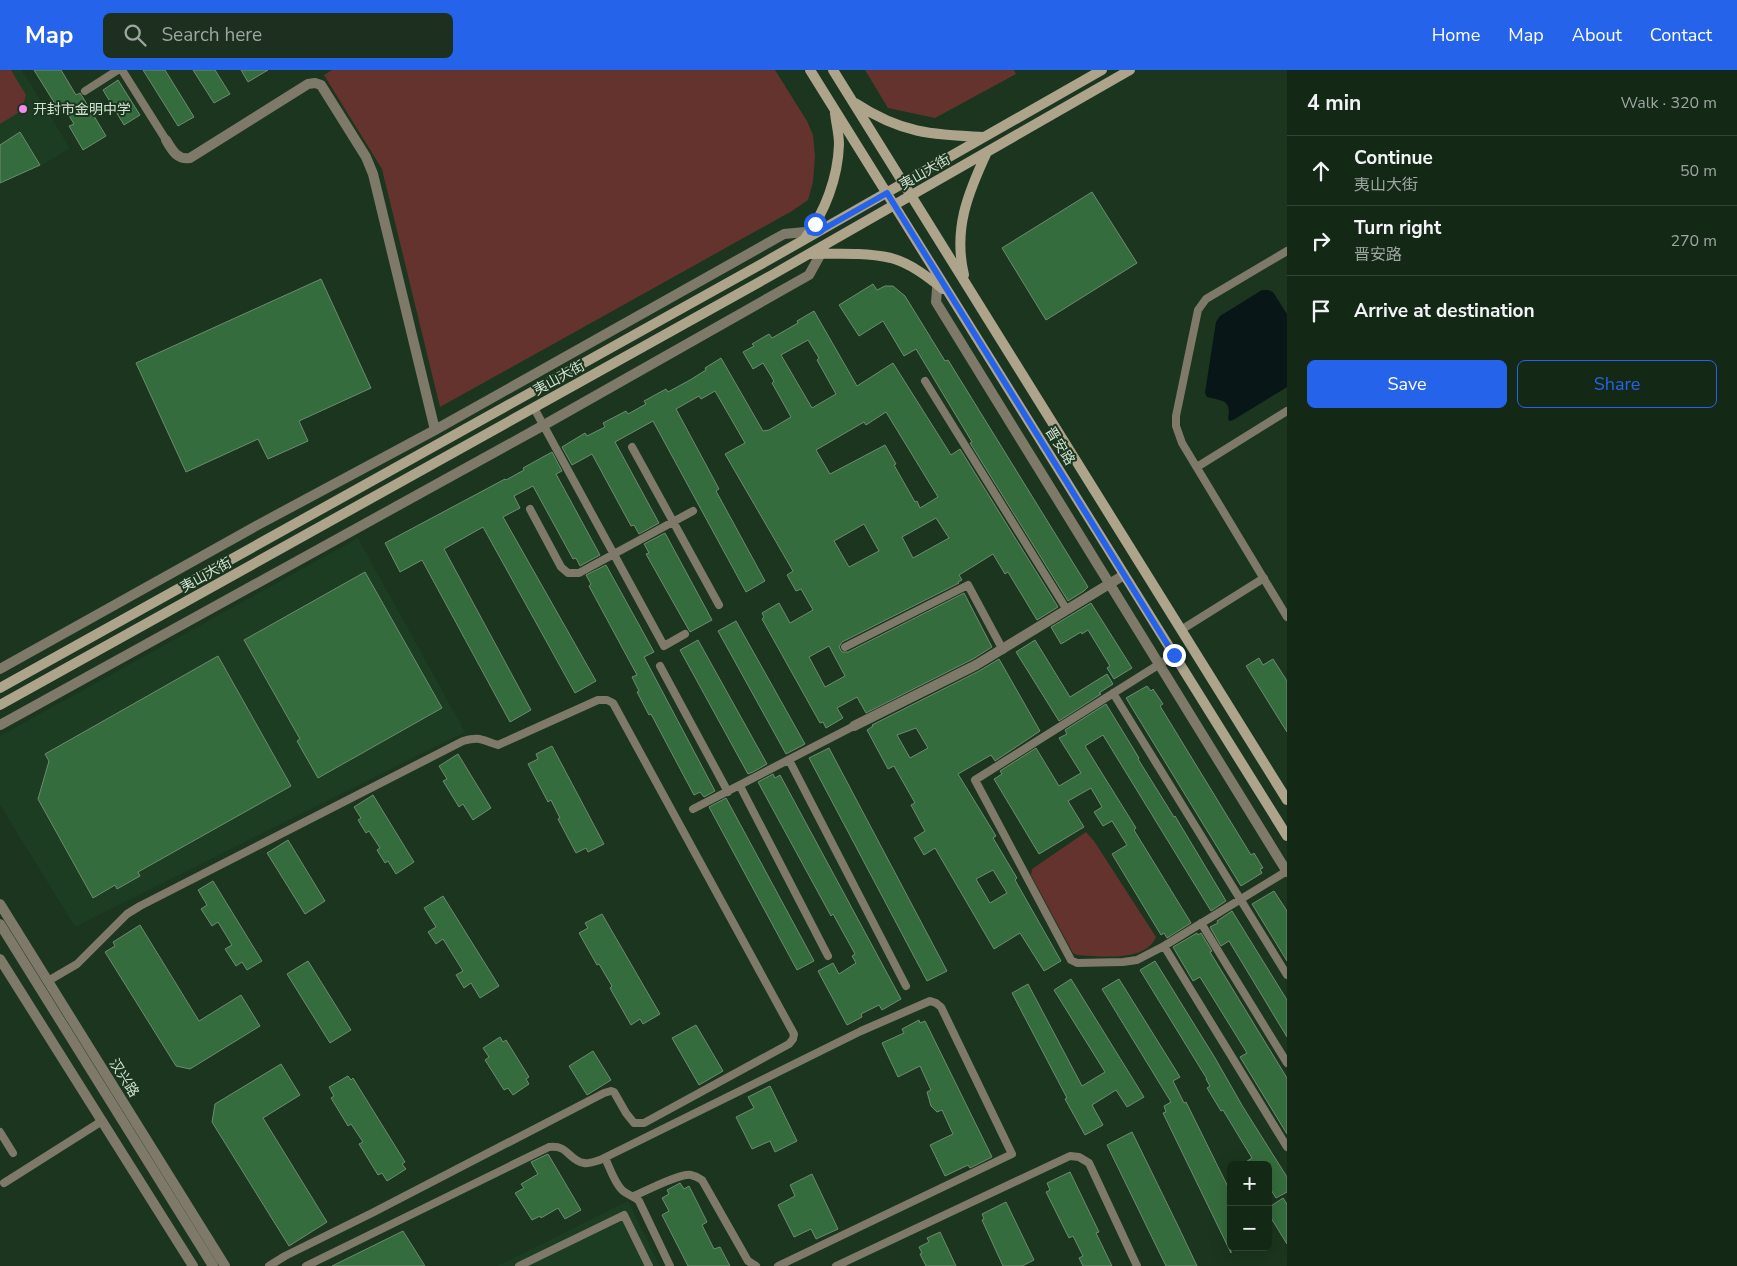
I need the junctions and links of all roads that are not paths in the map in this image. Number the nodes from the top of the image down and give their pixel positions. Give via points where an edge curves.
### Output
1 (118, 70) edge
2 (122, 70) edge
3 (810, 70) edge
4 (833, 70) edge
5 (1102, 70) edge
6 (1130, 70) edge
7 (85, 91) dead end
8 (852, 101) junction
9 (835, 110) junction
10 (985, 137) junction
11 (166, 140) joint
12 (987, 152) junction
13 (903, 183) junction
14 (887, 193) junction
15 (911, 196) junction
16 (894, 205) junction
17 (815, 231) junction
18 (827, 244) junction
19 (1287, 250) edge
20 (809, 254) junction
21 (821, 254) junction
22 (938, 281) junction
23 (966, 284) junction
24 (925, 380) dead end
25 (534, 408) junction
26 (1287, 411) edge
27 (544, 425) junction
28 (435, 430) junction
29 (632, 447) dead end
30 (1197, 467) junction
31 (530, 509) dead end
32 (693, 511) dead end
33 (673, 522) junction
34 (614, 554) junction
35 (1124, 575) junction
36 (1264, 578) junction
37 (1110, 584) junction
38 (719, 606) dead end
39 (1067, 610) junction
40 (1287, 616) edge
41 (1181, 630) junction
42 (685, 634) dead end
43 (846, 647) dead end
44 (1003, 650) junction
45 (1174, 655) junction
46 (1159, 664) junction
47 (660, 666) dead end
48 (0, 669) edge
49 (0, 688) edge
50 (1113, 693) junction
51 (0, 705) edge
52 (0, 725) edge
53 (854, 726) joint
54 (789, 760) junction
55 (740, 786) junction
56 (728, 792) junction
57 (1287, 800) edge
58 (693, 810) dead end
59 (1287, 836) edge
60 (1287, 872) edge
61 (1240, 899) junction
62 (0, 904) edge
63 (1201, 923) junction
64 (0, 924) edge
65 (1164, 946) junction
66 (828, 956) dead end
67 (0, 959) edge
68 (1287, 975) edge
69 (48, 981) junction
70 (906, 986) dead end
71 (1287, 1063) edge
72 (102, 1121) junction
73 (0, 1132) edge
74 (1287, 1147) edge
75 (13, 1153) dead end
76 (605, 1158) junction
77 (4, 1183) dead end
78 (634, 1196) junction
79 (193, 1266) edge
80 (213, 1266) edge
81 (225, 1266) edge
82 (268, 1266) edge
83 (306, 1266) edge
84 (519, 1266) edge
85 (649, 1266) edge
86 (670, 1266) edge
87 (756, 1266) edge
88 (778, 1266) edge
89 (836, 1266) edge
90 (1137, 1266) edge

1 - 7 lane
2 - 11 lane
3 - 9 main road, 晋安路
4 - 8 main road, 晋安路
5 - 10 main road, 夷山大街
6 - 12 main road, 夷山大街
8 - 10 main road via 870,113 914,131
8 - 13 main road, 晋安路
9 - 14 main road, 晋安路
9 - 17 main road via 839,143 837,164
10 - 13 main road, 夷山大街
11 - 28 street via 175,154 184,159 190,158 308,84 321,85 366,157 373,174
12 - 15 main road, 夷山大街
12 - 23 main road via 970,189 964,212 960,251
13 - 14 main road, 夷山大街
13 - 15 main road, 晋安路
14 - 16 main road, 晋安路
14 - 17 main road, 夷山大街
15 - 16 main road, 夷山大街
15 - 23 main road, 晋安路
16 - 18 main road, 夷山大街
16 - 22 main road, 晋安路
17 - 28 street via 784,234
17 - 49 main road, 夷山大街
18 - 20 main road, 夷山大街
18 - 21 street
19 - 30 lane via 1206,299 1198,310 1176,416 1182,442
20 - 21 main road
20 - 25 main road, 夷山大街
21 - 22 main road via 892,258
21 - 27 street via 809,275
22 - 35 main road, 晋安路 via 950,295
22 - 37 street via 936,302
23 - 41 main road, 晋安路
24 - 39 lane
25 - 27 lane
25 - 51 main road, 夷山大街
26 - 30 lane
27 - 34 lane
27 - 52 street
28 - 48 street
29 - 33 lane
30 - 36 lane
31 - 34 lane via 561,567 568,572 579,573
32 - 33 lane
33 - 34 lane
33 - 38 lane
34 - 42 lane via 664,646
35 - 37 street
35 - 45 main road, 晋安路
36 - 40 lane
36 - 41 lane
37 - 39 street
37 - 46 street
39 - 44 street
41 - 57 main road, 晋安路
43 - 44 lane via 968,584
44 - 53 street
45 - 46 lane
45 - 59 main road, 晋安路
46 - 50 lane
46 - 60 street
47 - 56 lane
50 - 61 lane
50 - 65 lane via 975,780 1071,960 1077,963 1137,960
53 - 54 lane
54 - 55 lane
54 - 70 lane
55 - 56 lane
55 - 66 lane
56 - 58 lane
60 - 61 lane
61 - 63 lane
61 - 68 lane
62 - 69 street, 汉兴路
63 - 65 lane
63 - 71 lane
64 - 80 street, 汉兴路
65 - 74 lane
67 - 72 street
69 - 81 street, 汉兴路
69 - 82 lane via 77,964 127,914 140,906 462,741 481,738 498,745 598,700 613,703 794,1039 644,1122 634,1123 614,1092 604,1093
72 - 77 lane
72 - 79 street
73 - 75 lane
76 - 78 lane via 619,1187
76 - 83 lane via 585,1164 566,1150 549,1147
76 - 88 lane via 861,1031 930,1001 936,1003 941,1007 1012,1154
78 - 86 lane
78 - 87 lane via 680,1177 696,1176 702,1180 748,1261
84 - 85 lane via 624,1215
89 - 90 lane via 1070,1156 1089,1163

